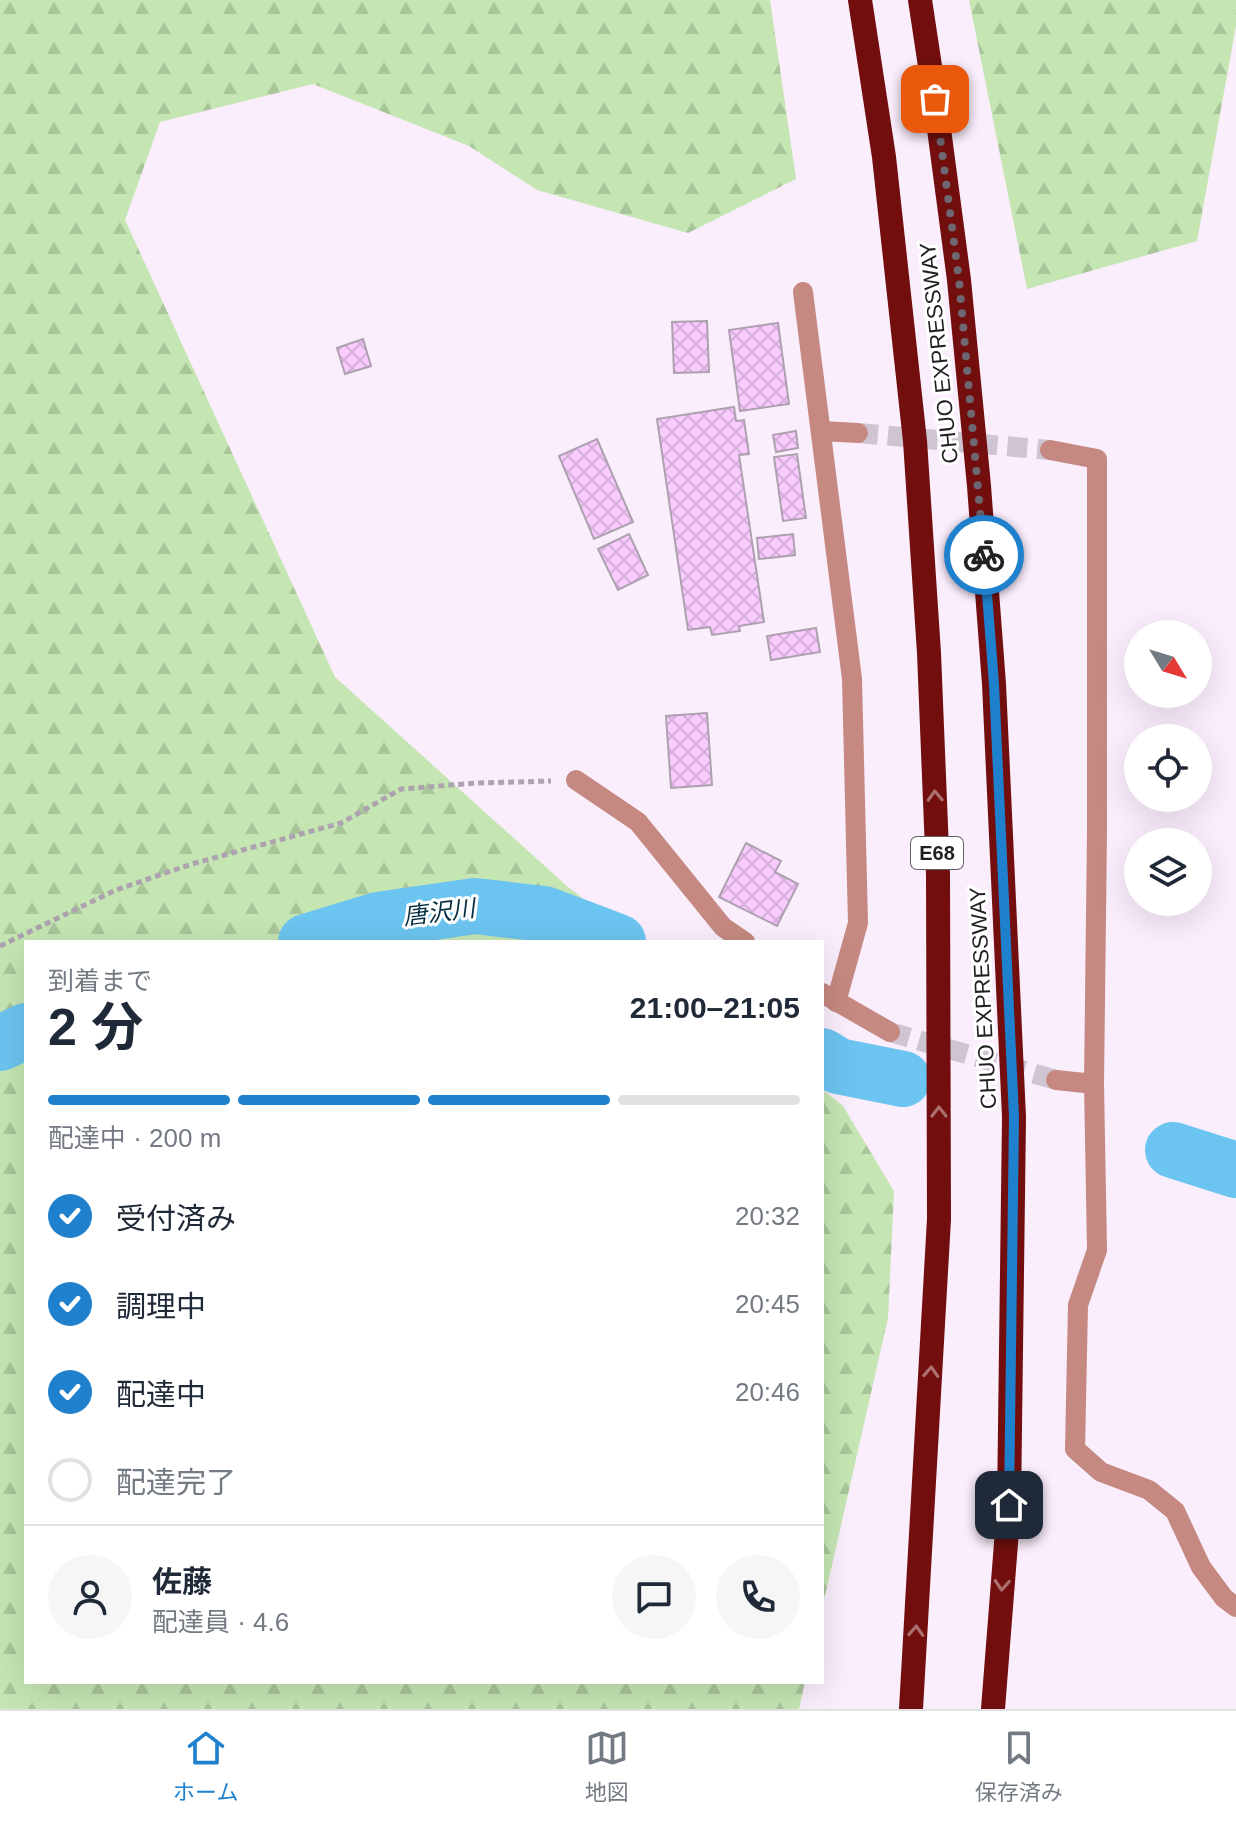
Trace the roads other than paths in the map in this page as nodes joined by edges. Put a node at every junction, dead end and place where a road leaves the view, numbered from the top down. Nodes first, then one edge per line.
1 (860, 0) edge
2 (920, 0) edge
3 (803, 292) dead end
4 (821, 431) junction
5 (858, 433) tunnel mouth
6 (1050, 450) tunnel mouth
7 (576, 780) road end
8 (742, 940) edge
9 (829, 998) edge
10 (890, 1032) tunnel mouth
11 (1056, 1080) tunnel mouth
12 (1094, 1084) junction
13 (1236, 1607) edge
14 (911, 1709) edge
15 (993, 1709) edge

14 -> 1 highway, CHUO EXPRESSWAY / E68
2 -> 15 highway, CHUO EXPRESSWAY
3 - 4 street
4 - 5 street
4 - 9 street
6 - 12 street
7 - 8 street
9 - 10 street
11 - 12 street
12 - 13 street

